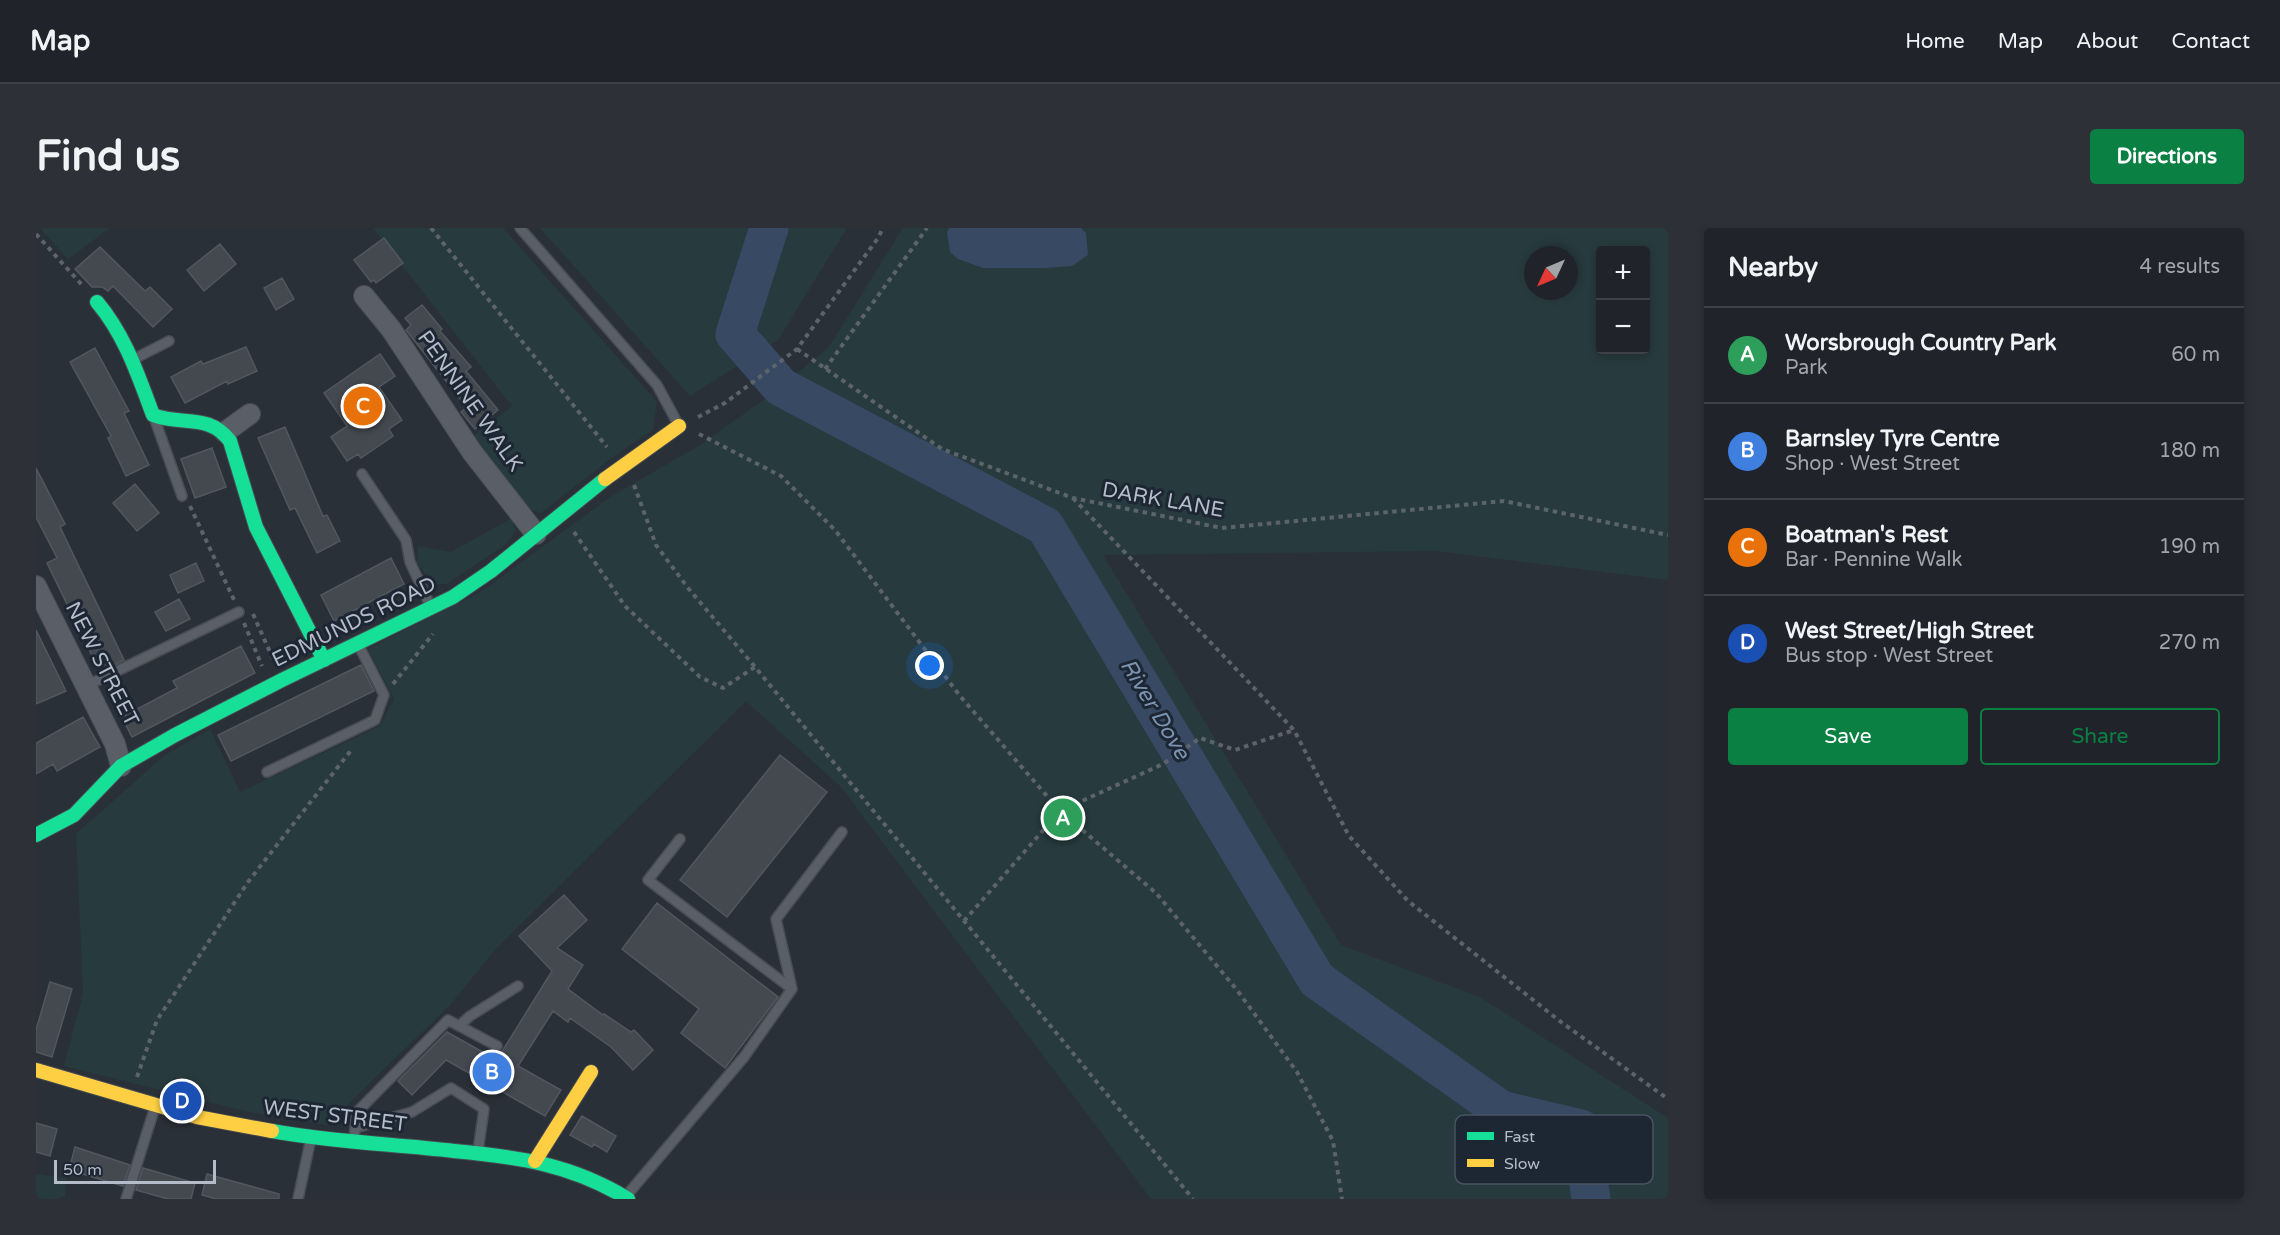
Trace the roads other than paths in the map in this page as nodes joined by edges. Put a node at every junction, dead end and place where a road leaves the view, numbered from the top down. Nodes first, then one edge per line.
1 (520, 228) edge
2 (364, 296) dead end
3 (97, 302) road end
4 (169, 341) dead end
5 (132, 360) junction
6 (250, 414) dead end
7 (153, 415) junction
8 (679, 426) joint
9 (225, 432) junction
10 (362, 474) dead end
11 (182, 496) road end
12 (536, 534) junction
13 (36, 586) edge
14 (431, 607) junction
15 (238, 609) road end
16 (358, 644) junction
17 (324, 660) junction
18 (86, 686) junction
19 (122, 766) junction
20 (267, 772) dead end
21 (842, 832) dead end
22 (36, 835) edge
23 (680, 839) dead end
24 (518, 986) dead end
25 (792, 989) junction
26 (459, 1026) junction
27 (497, 1046) dead end
28 (36, 1070) edge
29 (591, 1072) dead end
30 (155, 1106) junction
31 (354, 1134) junction
32 (312, 1136) junction
33 (478, 1154) junction
34 (534, 1161) junction
35 (627, 1198) edge
36 (126, 1199) edge
37 (298, 1199) edge

1 - 8 lane
2 - 12 street, PENNINE WALK
3 - 5 street
4 - 5 lane
5 - 7 street
6 - 9 street
7 - 9 street
7 - 11 lane
8 - 12 street, EDMUNDS ROAD
9 - 17 street
10 - 14 lane
12 - 14 street, EDMUNDS ROAD
13 - 18 street, NEW STREET
14 - 16 street, EDMUNDS ROAD
15 - 18 lane
16 - 17 street, EDMUNDS ROAD
16 - 20 lane
17 - 19 street, EDMUNDS ROAD
18 - 19 street, NEW STREET
19 - 22 street, EDMUNDS ROAD
21 - 25 lane
23 - 25 lane
24 - 26 lane
25 - 35 lane
26 - 27 lane
26 - 31 lane
28 - 30 street, WEST STREET
29 - 34 street
30 - 32 street, WEST STREET
30 - 36 lane
31 - 32 street, WEST STREET
31 - 33 street, WEST STREET
31 - 33 lane
32 - 37 lane
33 - 34 street, WEST STREET
34 - 35 street, WEST STREET

